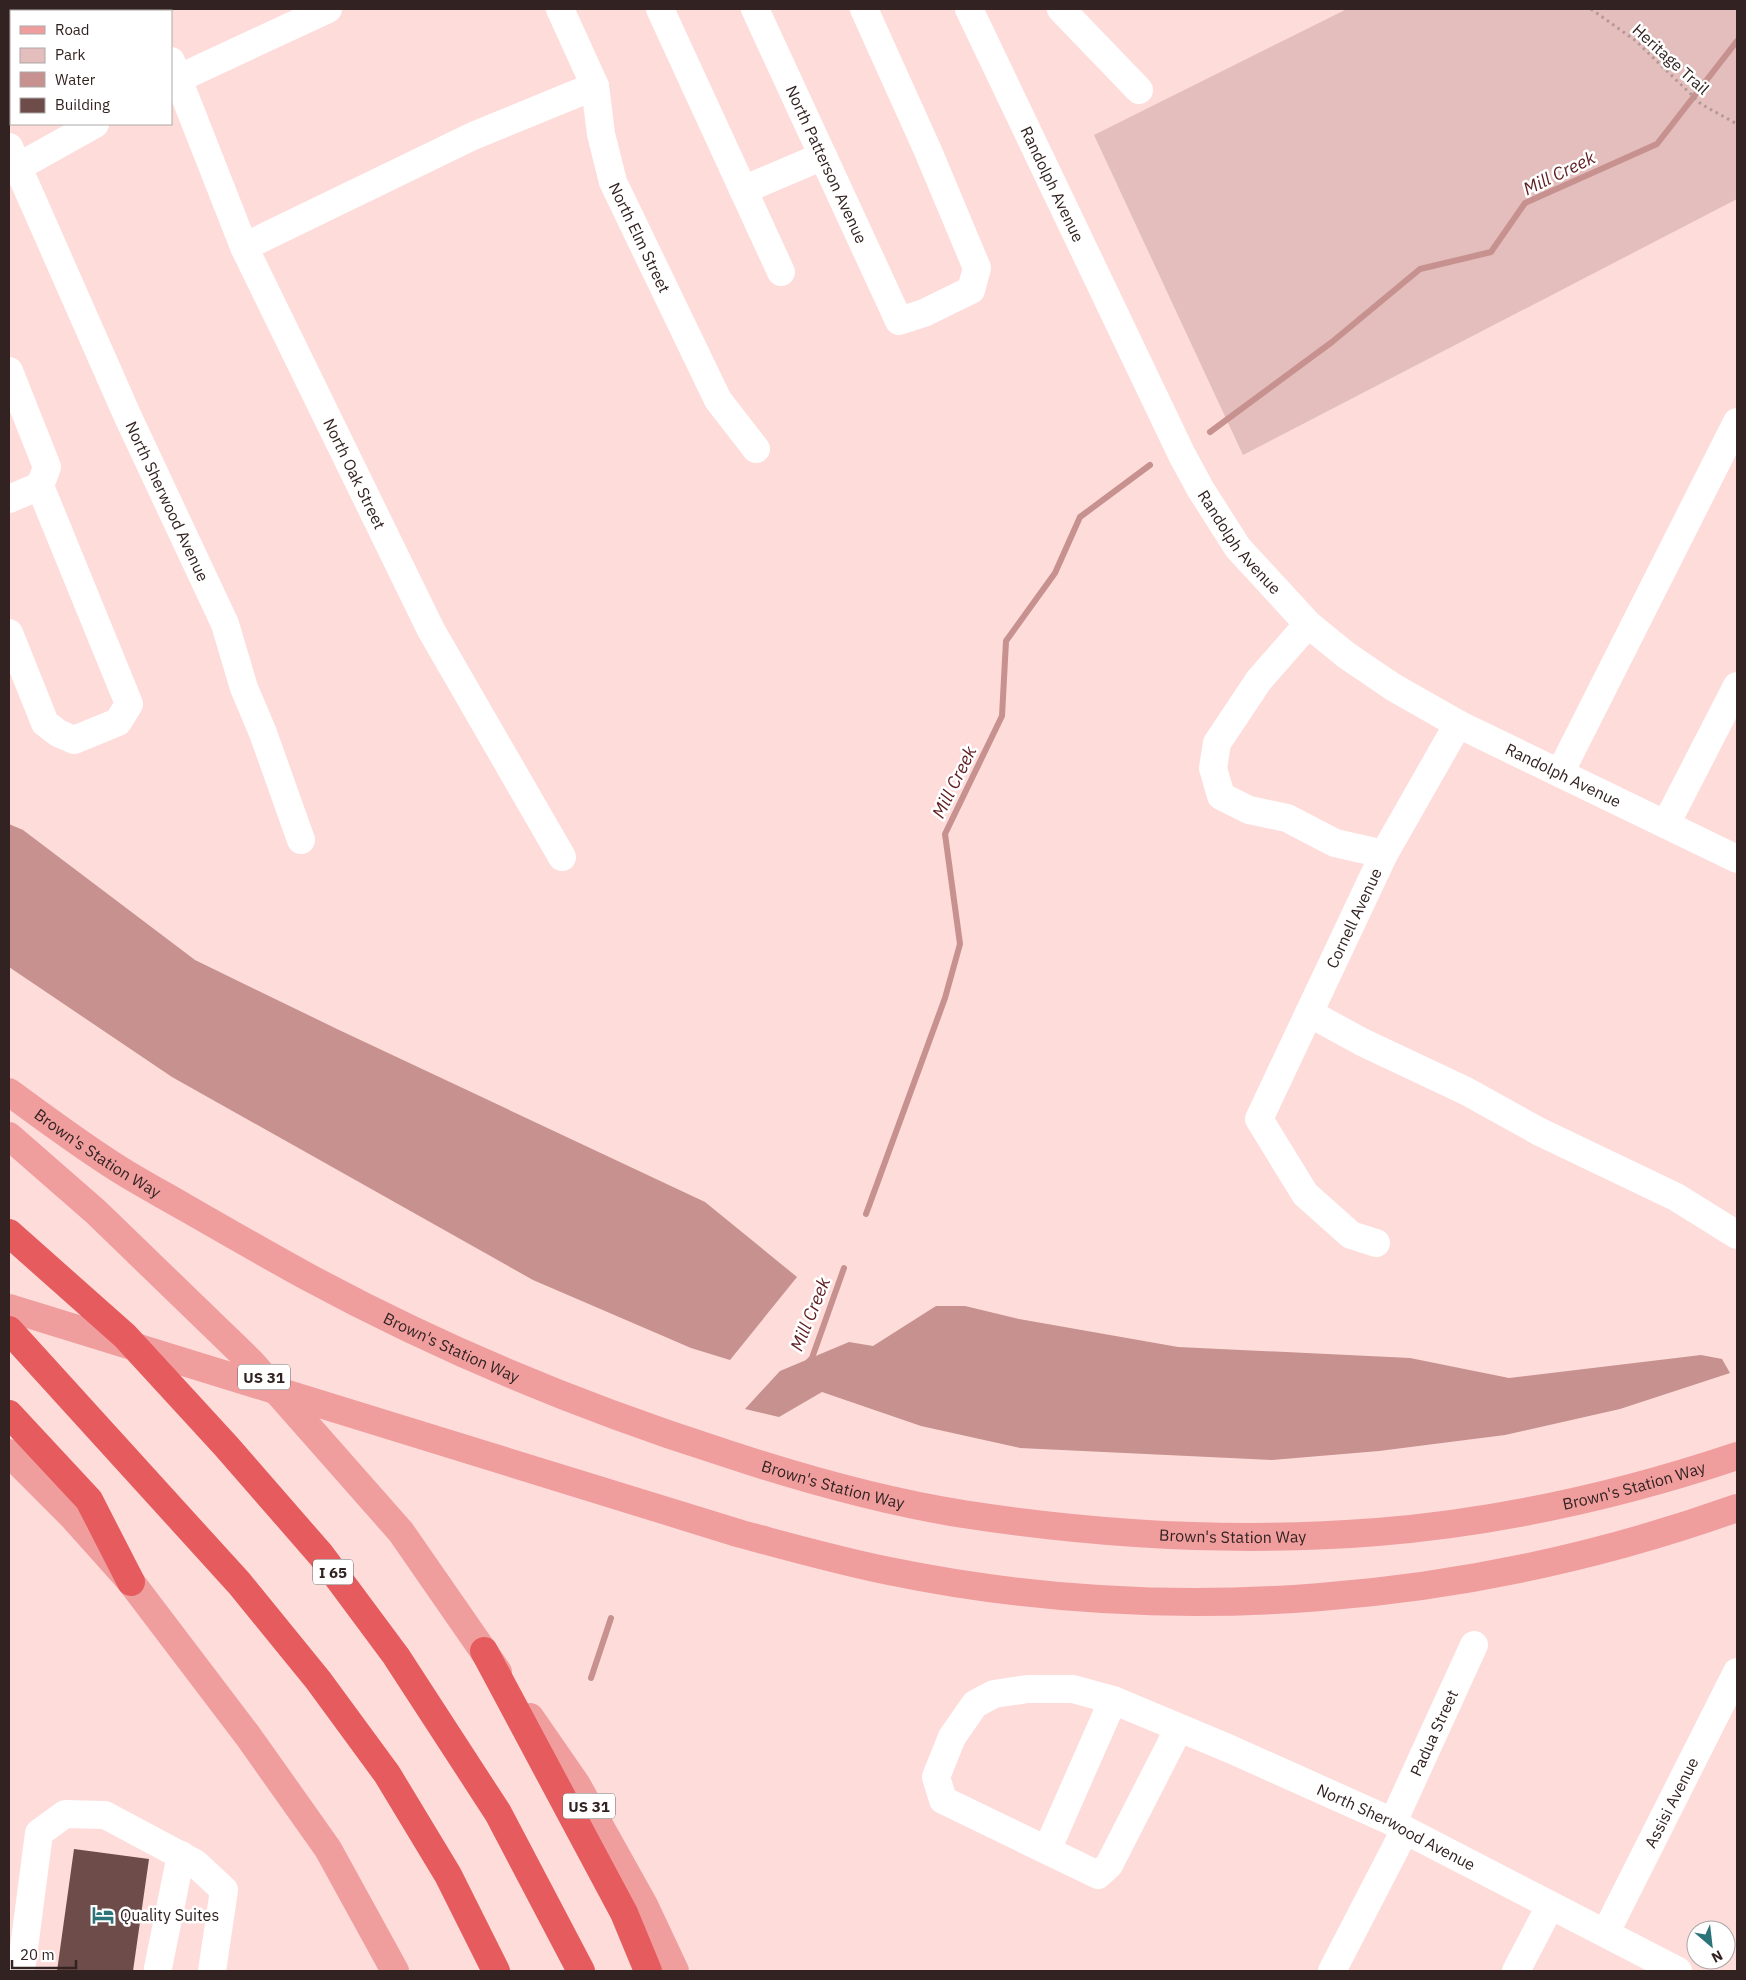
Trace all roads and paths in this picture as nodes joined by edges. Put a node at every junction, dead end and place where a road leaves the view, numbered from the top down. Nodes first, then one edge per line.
1 (328, 9) edge
2 (560, 9) edge
3 (660, 9) edge
4 (755, 9) edge
5 (864, 9) edge
6 (969, 9) edge
7 (1061, 9) edge
8 (1591, 9) edge
9 (174, 73) edge
10 (595, 86) junction
11 (1139, 90) dead end
12 (1737, 124) edge
13 (93, 125) edge
14 (823, 156) junction
15 (12, 162) edge
16 (743, 190) junction
17 (244, 247) junction
18 (781, 272) dead end
19 (9, 371) edge
20 (1737, 422) edge
21 (756, 449) dead end
22 (40, 486) junction
23 (9, 499) edge
24 (1308, 624) junction
25 (9, 633) edge
26 (1737, 686) edge
27 (1458, 724) junction
28 (1560, 773) junction
29 (1666, 824) junction
30 (301, 840) dead end
31 (1384, 854) junction
32 (562, 856) dead end
33 (1737, 859) edge
34 (1309, 1013) junction
35 (9, 1092) edge
36 (9, 1136) edge
37 (9, 1233) edge
38 (1737, 1235) edge
39 (1376, 1243) dead end
40 (9, 1308) edge
41 (9, 1330) edge
42 (9, 1414) edge
43 (9, 1453) edge
44 (1737, 1456) edge
45 (1737, 1508) edge
46 (131, 1582) junction
47 (1474, 1645) dead end
48 (484, 1651) junction
49 (1737, 1672) edge
50 (1110, 1699) junction
51 (1179, 1728) junction
52 (1399, 1826) junction
53 (1047, 1850) junction
54 (181, 1855) junction
55 (1550, 1906) junction
56 (1606, 1932) junction
57 (158, 1968) dead end
58 (21, 1971) edge
59 (212, 1971) edge
60 (395, 1971) edge
61 (496, 1971) edge
62 (581, 1971) edge
63 (648, 1971) edge
64 (675, 1971) edge
65 (1332, 1971) edge
66 (1516, 1971) edge
67 (1678, 1971) edge

1 - 9 street
2 - 10 street, North Elm Street
3 - 16 street
4 - 14 street, North Patterson Avenue
5 - 14 street, North Patterson Avenue
6 - 24 street, Randolph Avenue
7 - 11 street
8 - 12 path, Heritage Trail
9 - 17 street, North Oak Street
10 - 17 street
10 - 21 street, North Elm Street
13 - 15 street
14 - 16 street
15 - 30 street, North Sherwood Avenue
16 - 18 street
17 - 32 street, North Oak Street
19 - 22 street
20 - 28 street
22 - 23 street
22 - 25 street
24 - 27 street, Randolph Avenue
24 - 31 street
26 - 29 street
27 - 28 street, Randolph Avenue
27 - 31 street, Cornell Avenue
28 - 29 street, Randolph Avenue
29 - 33 street, Randolph Avenue
31 - 34 street, Cornell Avenue
34 - 38 street
34 - 39 street, Cornell Avenue
35 - 44 main road, Brown's Station Way
36 - 48 main road, US 31
37 - 62 highway, I 65
40 - 45 main road
41 - 61 highway
42 - 46 highway
43 - 46 main road
46 - 60 main road
47 - 52 street, Padua Street
48 - 63 highway
48 - 64 main road, US 31
49 - 56 street, Assisi Avenue
50 - 51 street, North Sherwood Avenue
50 - 53 street
50 - 53 street, North Sherwood Avenue
51 - 52 street, North Sherwood Avenue
51 - 53 street, North Sherwood Avenue
52 - 55 street, North Sherwood Avenue
52 - 65 street, Padua Street
54 - 57 street
54 - 58 street
54 - 59 street
55 - 56 street, North Sherwood Avenue
55 - 66 street
56 - 67 street, North Sherwood Avenue

